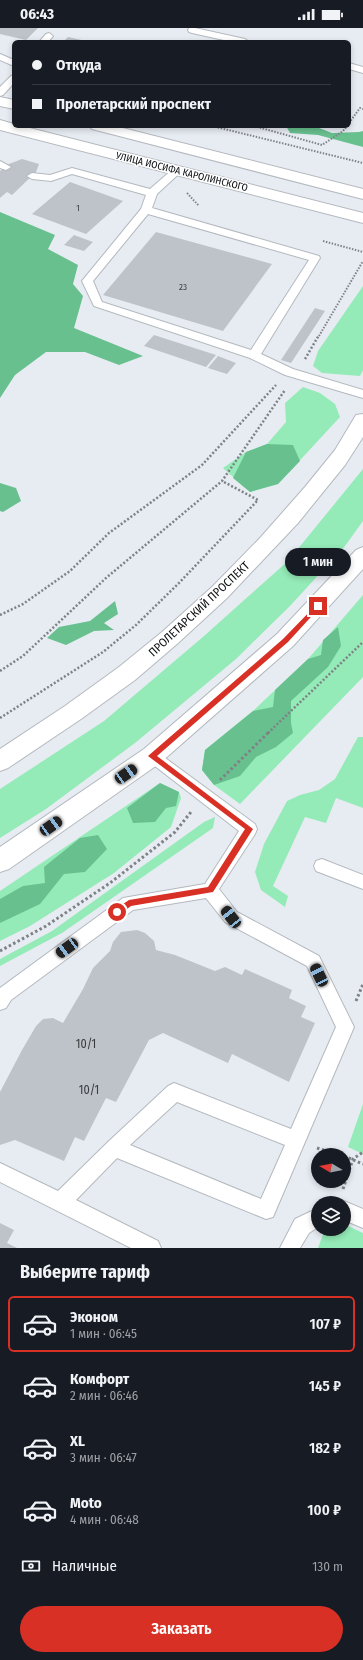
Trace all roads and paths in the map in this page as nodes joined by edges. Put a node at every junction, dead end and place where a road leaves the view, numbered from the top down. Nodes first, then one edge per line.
1 (192, 30) dead end
2 (236, 40) edge
3 (0, 57) edge
4 (12, 62) edge
5 (351, 67) edge
6 (363, 70) edge
7 (12, 80) edge
8 (0, 93) edge
9 (0, 101) edge
10 (12, 104) edge
11 (363, 108) edge
12 (351, 120) edge
13 (0, 125) edge
14 (105, 128) edge
15 (220, 128) edge
16 (261, 128) edge
17 (345, 128) edge
18 (363, 163) edge
19 (178, 170) junction
20 (32, 176) dead end
21 (164, 181) junction
22 (152, 193) junction
23 (363, 194) edge
24 (199, 207) dead end
25 (146, 210) junction
26 (363, 218) edge
27 (318, 240) dead end
28 (363, 252) edge
29 (363, 261) edge
30 (254, 355) junction
31 (292, 373) junction
32 (363, 394) edge
33 (363, 420) edge
34 (222, 481) junction
35 (363, 555) edge
36 (0, 615) edge
37 (363, 642) edge
38 (0, 671) edge
39 (0, 718) edge
40 (152, 756) junction
41 (0, 760) edge
42 (204, 795) junction
43 (0, 861) edge
44 (322, 866) dead end
45 (363, 882) edge
46 (210, 890) junction
47 (0, 951) edge
48 (363, 984) edge
49 (356, 1001) dead end
50 (0, 1002) edge
51 (296, 1140) junction
52 (114, 1148) junction
53 (363, 1152) edge
54 (353, 1159) junction
55 (363, 1164) edge
56 (0, 1172) edge
57 (344, 1196) edge
58 (60, 1203) junction
59 (351, 1210) edge
60 (363, 1219) edge
61 (311, 1221) edge
62 (151, 1248) edge
63 (290, 1248) edge

1 - 2 lane
3 - 4 lane
5 - 6 lane
7 - 8 lane
9 - 10 main road
11 - 12 path
13 - 19 main road, УЛИЦА ИОСИФА КАРОЛИНСКОГО
14 - 23 main road, УЛИЦА ИОСИФА КАРОЛИНСКОГО
15 - 18 path
16 - 17 path
19 - 21 lane
19 - 26 main road, УЛИЦА ИОСИФА КАРОЛИНСКОГО
20 - 22 lane
21 - 22 lane
21 - 24 path
22 - 25 lane
25 - 30 lane
25 - 30 lane
27 - 28 path
29 - 31 path
30 - 31 lane
31 - 32 lane
31 - 34 path
31 - 36 path
33 - 41 main road, ПРОЛЕТАРСКИЙ ПРОСПЕКТ
34 - 38 path
34 - 39 path
35 - 40 main road
37 - 42 path
40 - 42 lane
40 - 43 main road
42 - 46 lane
42 - 47 path
44 - 45 lane
46 - 50 lane
46 - 51 lane
48 - 49 path
51 - 52 lane
51 - 52 lane
52 - 58 lane
53 - 54 path
54 - 55 path
54 - 57 path
56 - 58 lane
58 - 62 lane
59 - 60 lane
61 - 63 lane

